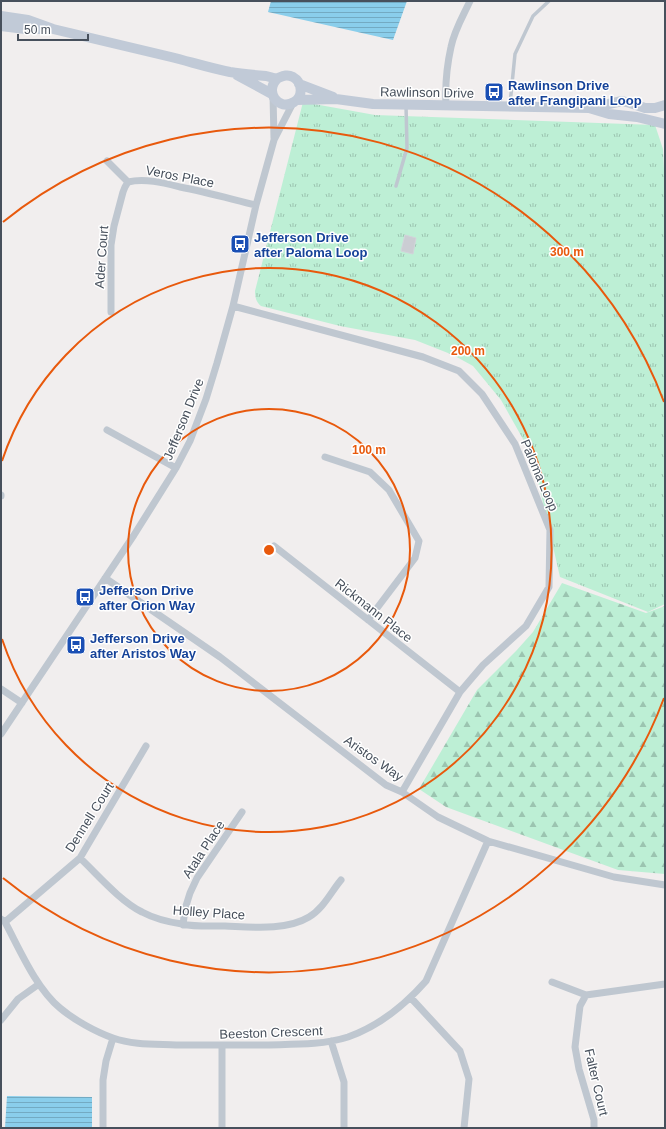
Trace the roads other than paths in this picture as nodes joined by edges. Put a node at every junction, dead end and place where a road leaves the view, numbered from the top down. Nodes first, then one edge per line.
1 (470, 1) edge
2 (549, 1) edge
3 (1, 16) edge
4 (1, 26) edge
5 (53, 28) junction
6 (230, 72) junction
7 (278, 78) junction
8 (299, 84) junction
9 (273, 95) junction
10 (336, 99) junction
11 (295, 101) junction
12 (406, 105) junction
13 (446, 105) junction
14 (510, 106) junction
15 (665, 106) edge
16 (589, 108) junction
17 (665, 124) edge
18 (274, 140) junction
19 (107, 161) dead end
20 (128, 182) junction
21 (396, 186) dead end
22 (256, 205) junction
23 (233, 306) junction
24 (111, 312) dead end
25 (107, 430) dead end
26 (325, 457) dead end
27 (176, 468) junction
28 (274, 546) dead end
29 (106, 578) junction
30 (368, 620) junction
31 (1, 689) edge
32 (460, 692) junction
33 (22, 703) junction
34 (1, 734) edge
35 (146, 746) dead end
36 (402, 792) junction
37 (242, 812) dead end
38 (488, 841) junction
39 (80, 858) junction
40 (341, 880) dead end
41 (665, 885) edge
42 (3, 921) edge
43 (183, 925) junction
44 (552, 982) dead end
45 (39, 984) junction
46 (665, 984) edge
47 (586, 995) junction
48 (411, 998) junction
49 (1, 1020) edge
50 (113, 1038) junction
51 (331, 1041) junction
52 (222, 1046) junction
53 (103, 1128) edge
54 (222, 1128) edge
55 (344, 1128) edge
56 (464, 1128) edge
57 (594, 1128) edge

1 - 13 street
2 - 14 lane
3 - 5 street, Rawlinson Drive
4 - 5 street, Rawlinson Drive
5 - 6 street, Rawlinson Drive
6 - 7 street, Rawlinson Drive
6 - 9 street, Rawlinson Drive
7 - 8 street, Rawlinson Drive
7 - 9 street
8 - 10 street, Rawlinson Drive
8 - 11 street
9 - 11 street, Rawlinson Drive
9 - 18 street, Jefferson Drive
10 - 11 street, Rawlinson Drive
10 - 12 street, Rawlinson Drive
11 - 18 street, Jefferson Drive
12 - 13 street, Rawlinson Drive
12 - 21 lane
13 - 14 street, Rawlinson Drive
14 - 16 street, Rawlinson Drive
15 - 16 street, Rawlinson Drive
16 - 17 street, Rawlinson Drive
18 - 22 street, Jefferson Drive
19 - 20 street, Veros Place
20 - 22 street, Veros Place
20 - 24 street, Ader Court
22 - 23 street, Jefferson Drive
23 - 27 street, Jefferson Drive
23 - 32 street, Paloma Loop
25 - 27 street
26 - 30 street
27 - 29 street, Jefferson Drive
28 - 30 street, Rickmann Place
29 - 33 street, Jefferson Drive
29 - 36 street, Aristos Way
30 - 32 street, Rickmann Place
31 - 33 street
32 - 36 street, Paloma Loop
33 - 34 street, Jefferson Drive
35 - 39 street, Dennell Court
36 - 38 street, Aristos Way
37 - 43 street, Atala Place
38 - 41 street, Aristos Way
38 - 48 street, Beeston Crescent
39 - 42 street, Dennell Court
39 - 43 street, Holley Place
40 - 43 street, Holley Place
42 - 45 street, Beeston Crescent
44 - 47 street
45 - 49 street
45 - 50 street, Beeston Crescent
46 - 47 street
47 - 57 street, Falter Court
48 - 51 street, Beeston Crescent
48 - 56 street
50 - 52 street, Beeston Crescent
50 - 53 street
51 - 52 street, Beeston Crescent
51 - 55 street
52 - 54 street

